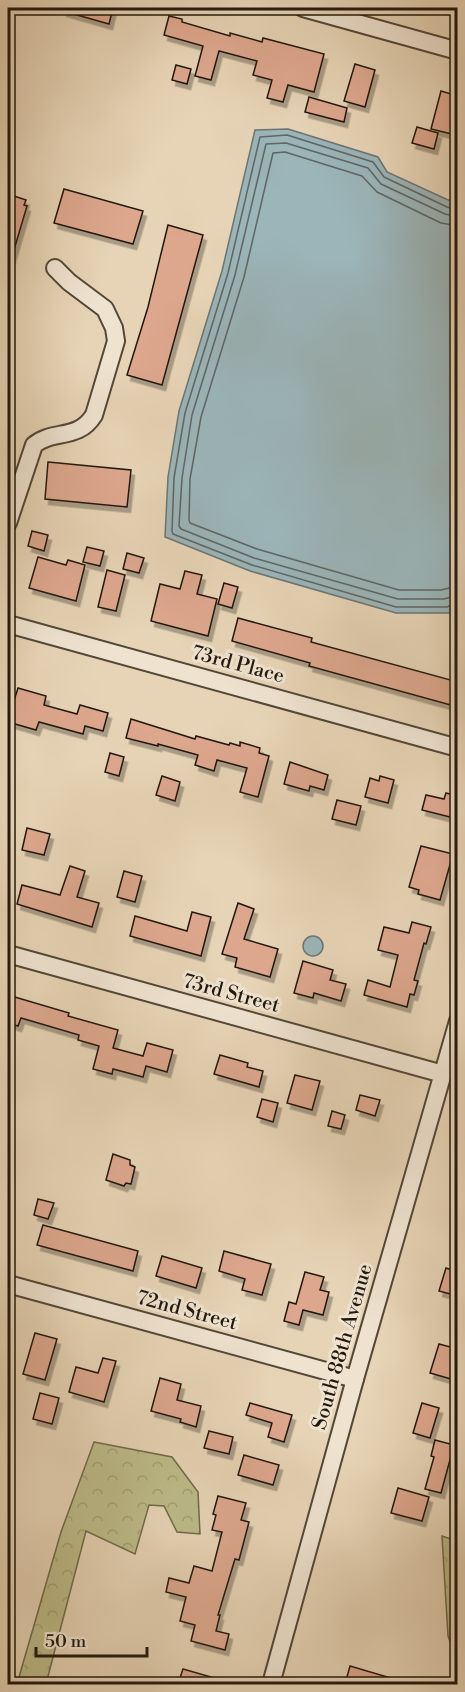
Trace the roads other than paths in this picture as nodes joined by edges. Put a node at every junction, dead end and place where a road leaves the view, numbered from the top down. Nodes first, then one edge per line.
1 (303, 8) edge
2 (458, 51) edge
3 (56, 268) dead end
4 (8, 523) edge
5 (8, 624) edge
6 (458, 748) edge
7 (8, 954) edge
8 (458, 1021) edge
9 (443, 1074) junction
10 (8, 1284) edge
11 (355, 1379) junction
12 (272, 1684) edge

1 - 2 street
3 - 4 street
5 - 6 street, 73rd Place
7 - 9 street, 73rd Street
8 - 9 street, South 88th Avenue
9 - 11 street, South 88th Avenue
10 - 11 street, 72nd Street
11 - 12 street, South 88th Avenue

